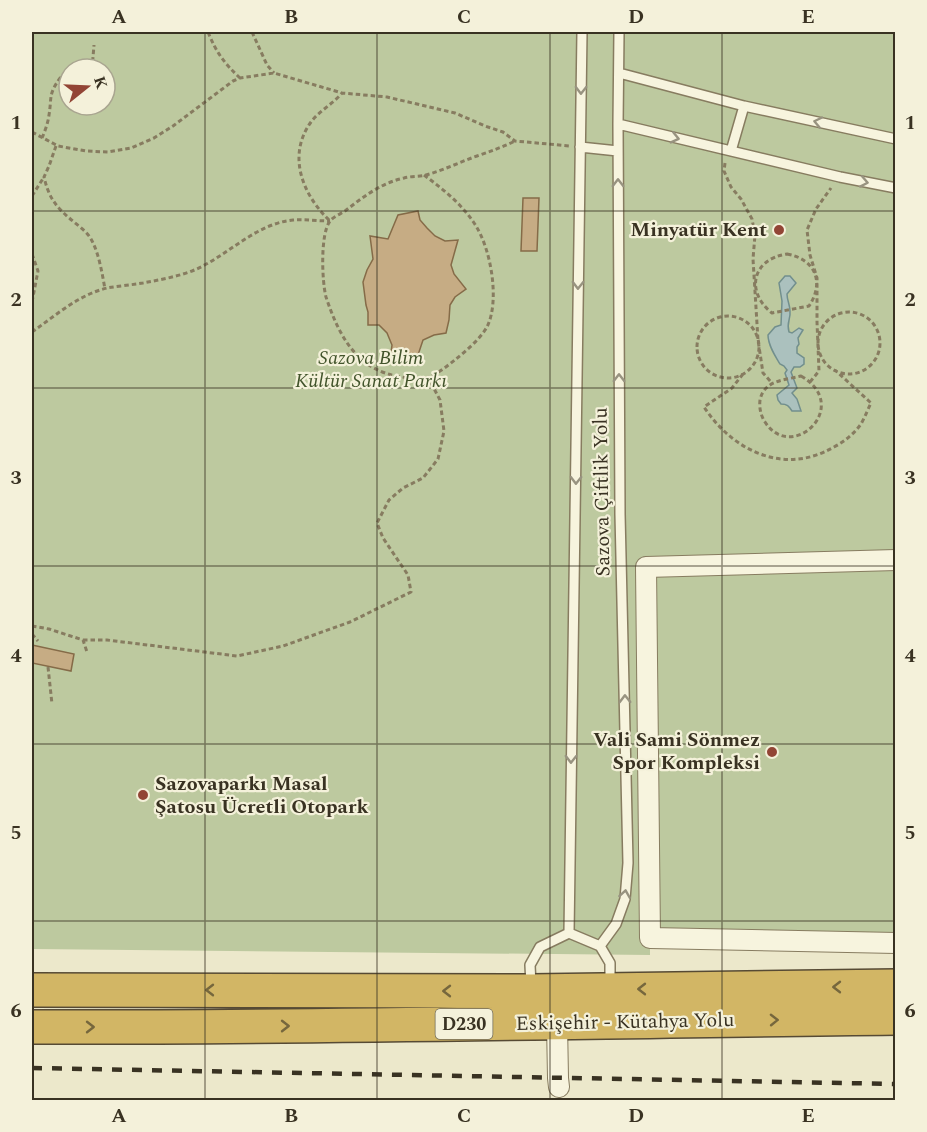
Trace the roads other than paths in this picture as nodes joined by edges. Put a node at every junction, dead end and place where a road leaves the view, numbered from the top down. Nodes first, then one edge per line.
1 (582, 32) edge
2 (619, 32) edge
3 (619, 74) junction
4 (744, 106) junction
5 (618, 124) junction
6 (896, 139) edge
7 (580, 147) junction
8 (618, 151) junction
9 (731, 151) junction
10 (896, 188) edge
11 (896, 560) edge
12 (569, 933) junction
13 (896, 943) edge
14 (600, 946) junction
15 (896, 986) edge
16 (610, 989) junction
17 (32, 990) edge
18 (531, 991) junction
19 (896, 1018) edge
20 (556, 1023) junction
21 (32, 1027) edge
22 (560, 1091) dead end

1 -> 7 lane, Sazova Çiftlik Yolu
2 - 3 lane, Sazova Çiftlik Yolu
3 - 4 lane
3 - 5 lane, Sazova Çiftlik Yolu
6 -> 4 lane
4 - 9 lane
5 - 8 lane, Sazova Çiftlik Yolu
5 -> 9 lane
7 - 8 lane
7 -> 12 lane, Sazova Çiftlik Yolu
14 -> 8 lane, Sazova Çiftlik Yolu
9 -> 10 lane
11 - 13 street
12 - 14 lane
12 - 18 lane
14 - 16 lane
15 -> 16 highway, Eskişehir - Kütahya Yolu / D230
16 - 18 highway, Eskişehir - Kütahya Yolu / D230
18 -> 17 highway, Eskişehir - Kütahya Yolu / D230
20 -> 19 highway, Eskişehir - Kütahya Yolu / D230
21 -> 20 highway, Eskişehir - Kütahya Yolu / D230
20 - 22 street

